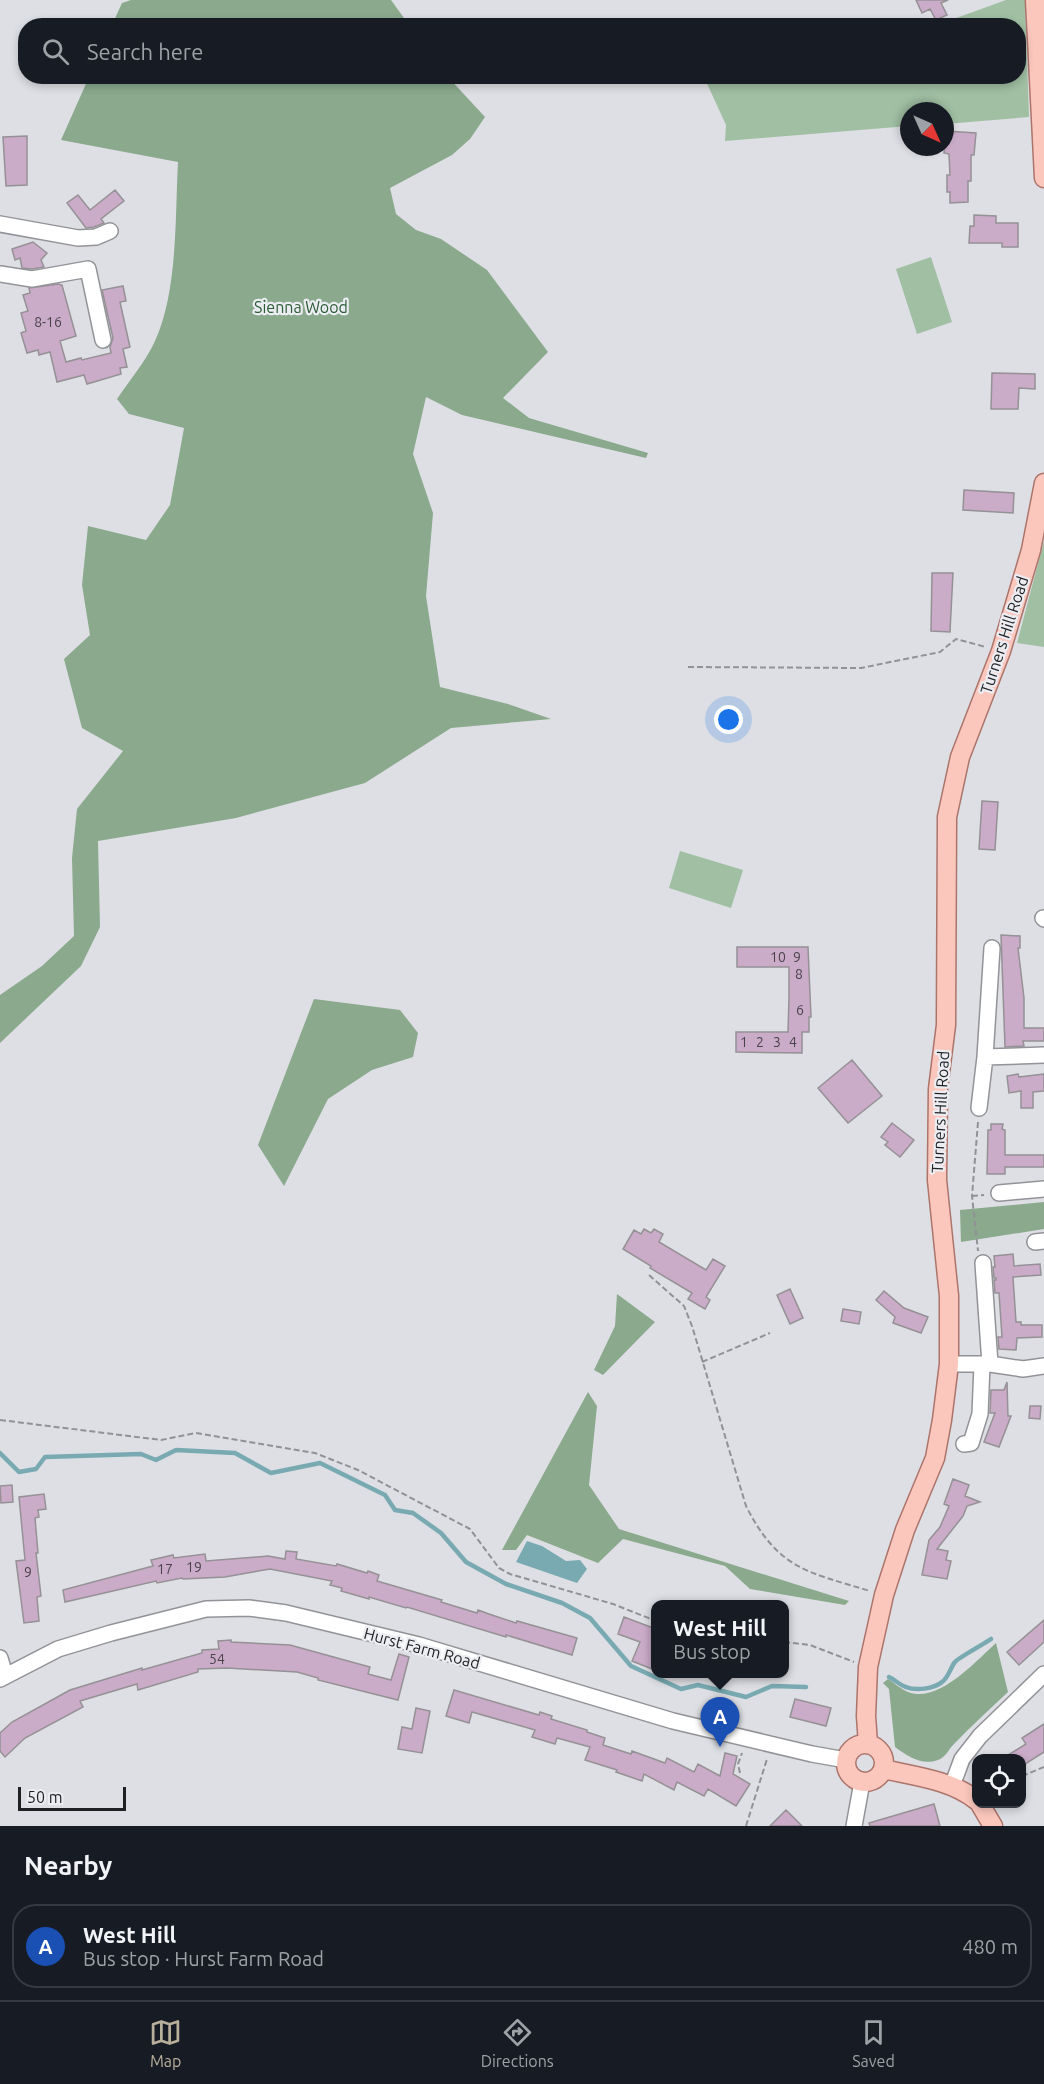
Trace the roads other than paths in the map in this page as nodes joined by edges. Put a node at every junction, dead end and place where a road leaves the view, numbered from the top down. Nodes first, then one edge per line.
1 (1035, 0) edge
2 (1044, 178) edge
3 (0, 224) edge
4 (110, 231) dead end
5 (0, 274) edge
6 (103, 339) dead end
7 (1044, 483) edge
8 (992, 948) dead end
9 (1044, 1056) edge
10 (985, 1057) junction
11 (979, 1108) road end
12 (1044, 1189) edge
13 (999, 1193) dead end
14 (982, 1263) dead end
15 (949, 1364) junction
16 (986, 1364) junction
17 (1044, 1366) edge
18 (964, 1444) dead end
19 (0, 1658) edge
20 (1044, 1674) edge
21 (3, 1677) edge
22 (867, 1744) junction
23 (846, 1760) junction
24 (883, 1769) junction
25 (862, 1782) junction
26 (952, 1786) junction
27 (972, 1797) edge
28 (983, 1808) edge
29 (854, 1826) edge
30 (993, 1826) edge

1 - 2 main road
3 - 4 street
5 - 6 street
7 - 15 main road, Turners Hill Road
8 - 10 street
9 - 10 street
10 - 11 street
12 - 13 street
14 - 16 street
15 - 16 street
15 - 22 main road, Turners Hill Road
16 - 17 street
16 - 18 street
19 - 21 street
20 - 26 street
21 - 23 street, Hurst Farm Road
22 - 23 main road
22 - 24 main road
23 - 25 main road
24 - 25 main road
24 - 26 main road
25 - 29 street
26 - 27 main road
28 - 30 main road

